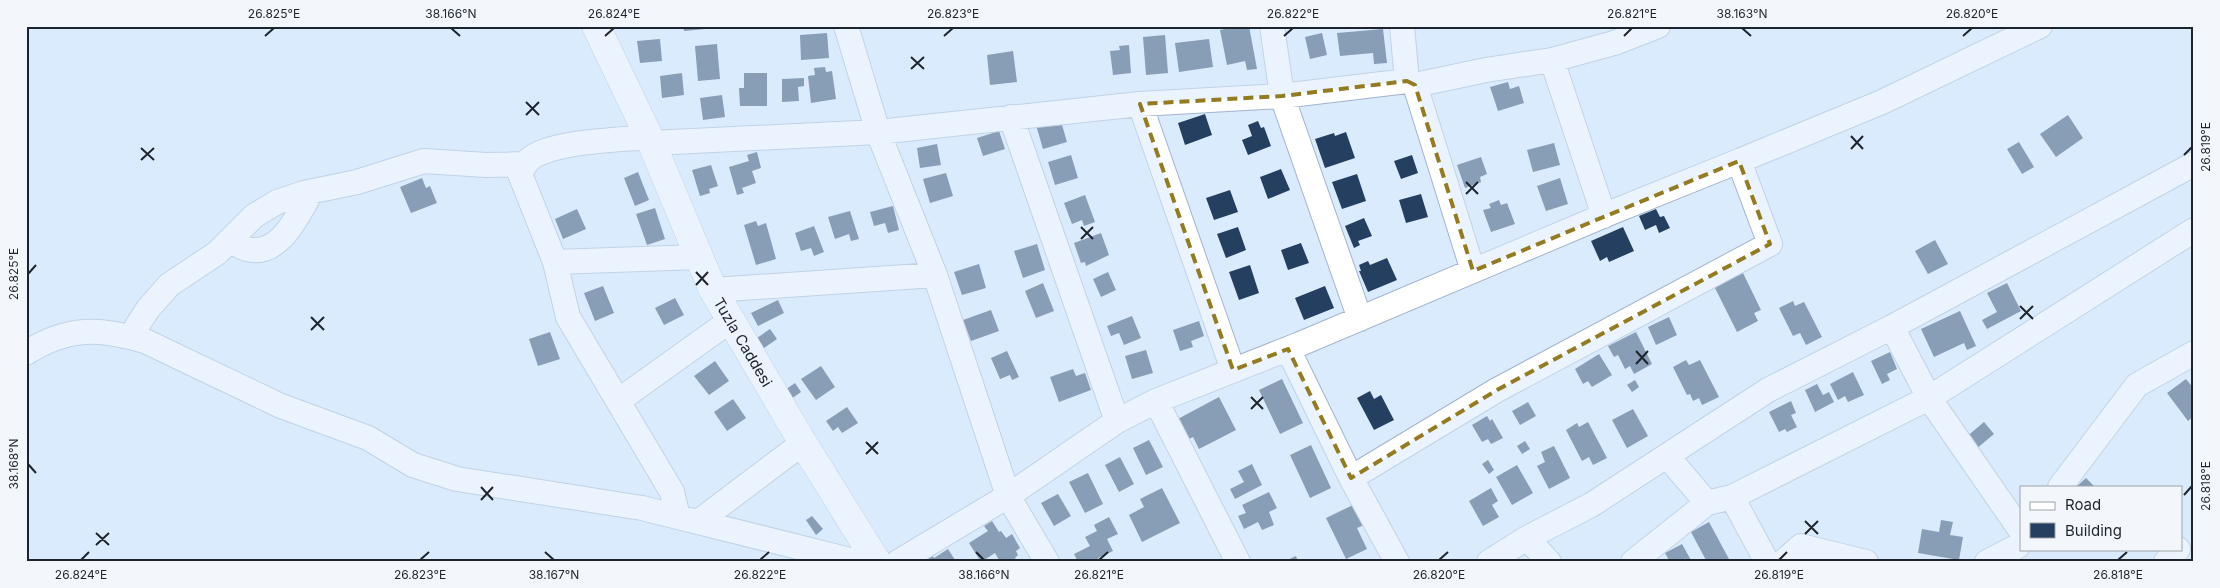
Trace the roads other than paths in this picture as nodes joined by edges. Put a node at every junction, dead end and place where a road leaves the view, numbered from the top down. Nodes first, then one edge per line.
1 (596, 26) edge
2 (846, 26) edge
3 (1272, 26) edge
4 (1402, 26) edge
5 (1658, 26) edge
6 (2040, 26) edge
7 (1552, 60) junction
8 (1411, 83) junction
9 (1282, 96) junction
10 (1140, 104) junction
11 (1012, 117) junction
12 (878, 132) junction
13 (651, 140) junction
14 (1739, 161) junction
15 (525, 164) junction
16 (2194, 164) edge
17 (312, 191) junction
18 (1604, 216) junction
19 (2194, 230) edge
20 (230, 241) junction
21 (699, 257) junction
22 (555, 262) junction
23 (1473, 271) junction
24 (935, 276) junction
25 (713, 290) junction
26 (1360, 319) junction
27 (731, 320) junction
28 (1892, 327) junction
29 (132, 338) junction
30 (1288, 349) junction
31 (26, 353) edge
32 (2194, 353) edge
33 (1233, 370) junction
34 (1929, 398) junction
35 (618, 401) junction
36 (1156, 401) junction
37 (1117, 421) junction
38 (803, 443) junction
39 (1667, 456) junction
40 (1351, 478) junction
41 (2061, 486) edge
42 (1008, 496) junction
43 (1732, 497) junction
44 (1707, 504) junction
45 (688, 520) junction
46 (2194, 534) edge
47 (1527, 538) junction
48 (2020, 542) edge
49 (2182, 545) edge
50 (2020, 546) edge
51 (2177, 550) edge
52 (858, 562) edge
53 (877, 562) edge
54 (898, 562) edge
55 (1047, 562) edge
56 (1238, 562) edge
57 (1397, 562) edge
58 (1489, 562) edge
59 (1549, 562) edge
60 (1633, 562) edge
61 (1767, 562) edge
62 (1783, 562) edge
63 (1866, 562) edge
64 (1987, 562) edge
65 (2166, 562) edge

1 - 13 main road, Tuzla Caddesi
2 - 12 street
3 - 9 street
4 - 8 street
5 - 7 street
6 - 14 street
7 - 8 street
7 - 18 street
8 - 9 street
8 - 23 street
9 - 10 street
9 - 26 street
10 - 11 street
10 - 33 street
11 - 12 street
11 - 37 street
12 - 13 street
12 - 24 street
13 - 15 street
13 - 21 main road, Tuzla Caddesi
14 - 18 street
14 - 40 street
15 - 17 street
15 - 22 street
16 - 28 street
17 - 20 street
17 - 20 street
18 - 23 street
19 - 34 street
20 - 29 street
21 - 22 street
21 - 25 main road, Tuzla Caddesi
22 - 35 street
23 - 26 street
24 - 25 street
24 - 42 street
25 - 27 main road, Tuzla Caddesi
26 - 30 street
27 - 35 street
27 - 38 main road, Tuzla Caddesi
28 - 34 street
28 - 39 street
29 - 31 street
29 - 45 street
30 - 33 street
30 - 40 street
32 - 41 street
33 - 36 street
34 - 43 street
34 - 48 street
35 - 45 street
36 - 37 street
36 - 56 street
37 - 42 street
38 - 45 street
38 - 53 main road, Tuzla Caddesi
39 - 44 street
39 - 47 street
40 - 57 street
42 - 54 street
42 - 55 street
43 - 44 street
43 - 61 street
44 - 60 street
45 - 52 street
46 - 49 street
47 - 58 street
47 - 59 street
50 - 64 street
51 - 65 street
62 - 63 street

